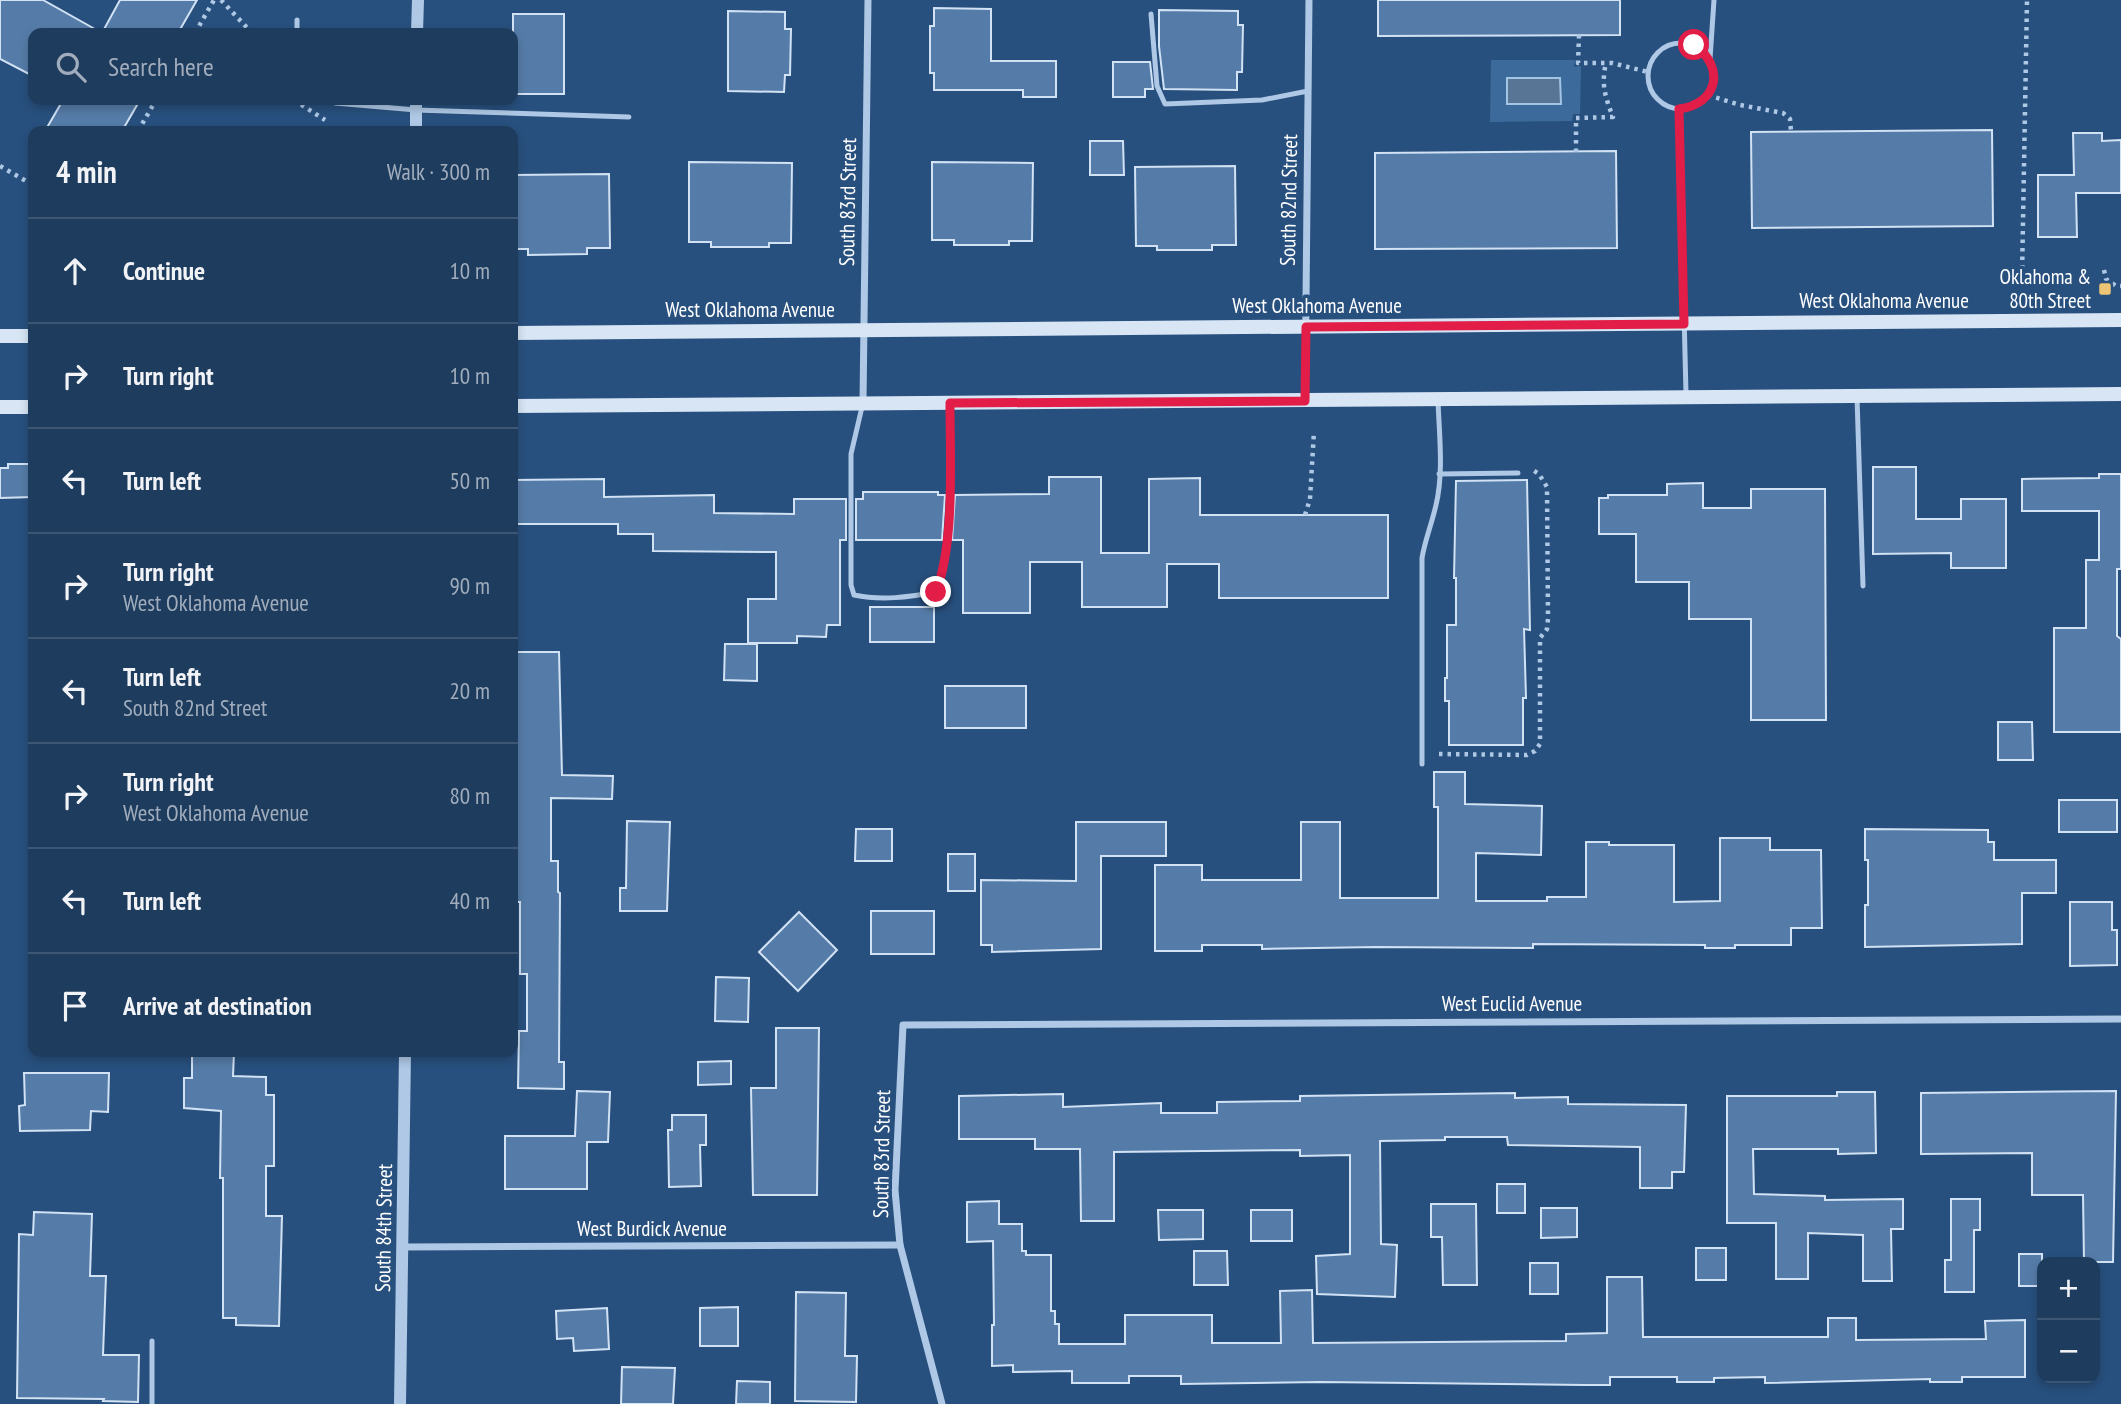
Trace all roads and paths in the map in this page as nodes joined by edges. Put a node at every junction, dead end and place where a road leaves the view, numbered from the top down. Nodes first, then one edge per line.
1 (214, 0) edge
2 (221, 0) edge
3 (418, 0) edge
4 (868, 0) edge
5 (1309, 0) edge
6 (1714, 0) edge
7 (2027, 0) edge
8 (1152, 14) dead end
9 (297, 20) dead end
10 (198, 28) edge
11 (247, 28) edge
12 (297, 28) edge
13 (417, 28) edge
14 (1579, 35) dead end
15 (1710, 59) junction
16 (1606, 63) junction
17 (1648, 72) junction
18 (1308, 91) junction
19 (1708, 94) junction
20 (153, 105) edge
21 (416, 105) edge
22 (1679, 109) junction
23 (629, 117) dead end
24 (141, 126) edge
25 (416, 126) edge
26 (1791, 131) dead end
27 (1576, 152) dead end
28 (0, 166) edge
29 (28, 182) edge
30 (2104, 270) dead end
31 (2022, 277) dead end
32 (2121, 286) edge
33 (2121, 320) edge
34 (1684, 324) junction
35 (1306, 327) junction
36 (863, 331) junction
37 (518, 333) edge
38 (0, 336) edge
39 (28, 336) edge
40 (2121, 394) edge
41 (1857, 397) junction
42 (1686, 398) junction
43 (1438, 400) junction
44 (1305, 401) junction
45 (950, 403) junction
46 (863, 404) junction
47 (518, 406) edge
48 (0, 407) edge
49 (28, 407) edge
50 (1314, 431) dead end
51 (1518, 473) joint
52 (1439, 474) junction
53 (1305, 515) dead end
54 (1863, 586) dead end
55 (1422, 754) junction
56 (1422, 764) dead end
57 (2121, 1019) edge
58 (903, 1025) joint
59 (405, 1057) edge
60 (900, 1245) junction
61 (404, 1247) junction
62 (152, 1341) dead end
63 (152, 1404) edge
64 (400, 1404) edge
65 (942, 1404) edge

1 - 10 path
2 - 11 path
3 - 13 street
4 - 36 street, South 83rd Street
5 - 18 street, South 82nd Street
6 - 15 lane
7 - 31 path
8 - 18 lane
9 - 12 lane
14 - 16 path
15 - 17 lane
15 - 19 lane
16 - 17 path
16 - 27 path
17 - 22 lane
18 - 35 street, South 82nd Street
19 - 22 lane
19 - 26 path
20 - 24 path
21 - 23 lane
21 - 25 street
22 - 34 lane
28 - 29 path
30 - 32 path
33 - 34 main road, West Oklahoma Avenue
34 - 35 main road, West Oklahoma Avenue
34 - 42 lane
35 - 36 main road, West Oklahoma Avenue
35 - 44 street, South 82nd Street
36 - 37 main road, West Oklahoma Avenue
36 - 46 street, South 83rd Street
38 - 39 main road
40 - 41 main road
41 - 42 main road
41 - 54 lane
42 - 43 main road
43 - 44 main road
43 - 52 lane
44 - 45 main road
45 - 46 main road
45 - 46 lane
46 - 47 main road
48 - 49 main road
50 - 53 path
51 - 52 lane
51 - 55 path
52 - 55 lane
55 - 56 lane
57 - 58 street, West Euclid Avenue
58 - 60 street, South 83rd Street
59 - 61 street, South 84th Street
60 - 61 street, West Burdick Avenue
60 - 65 street, South 83rd Street
61 - 64 street, South 84th Street
62 - 63 lane

